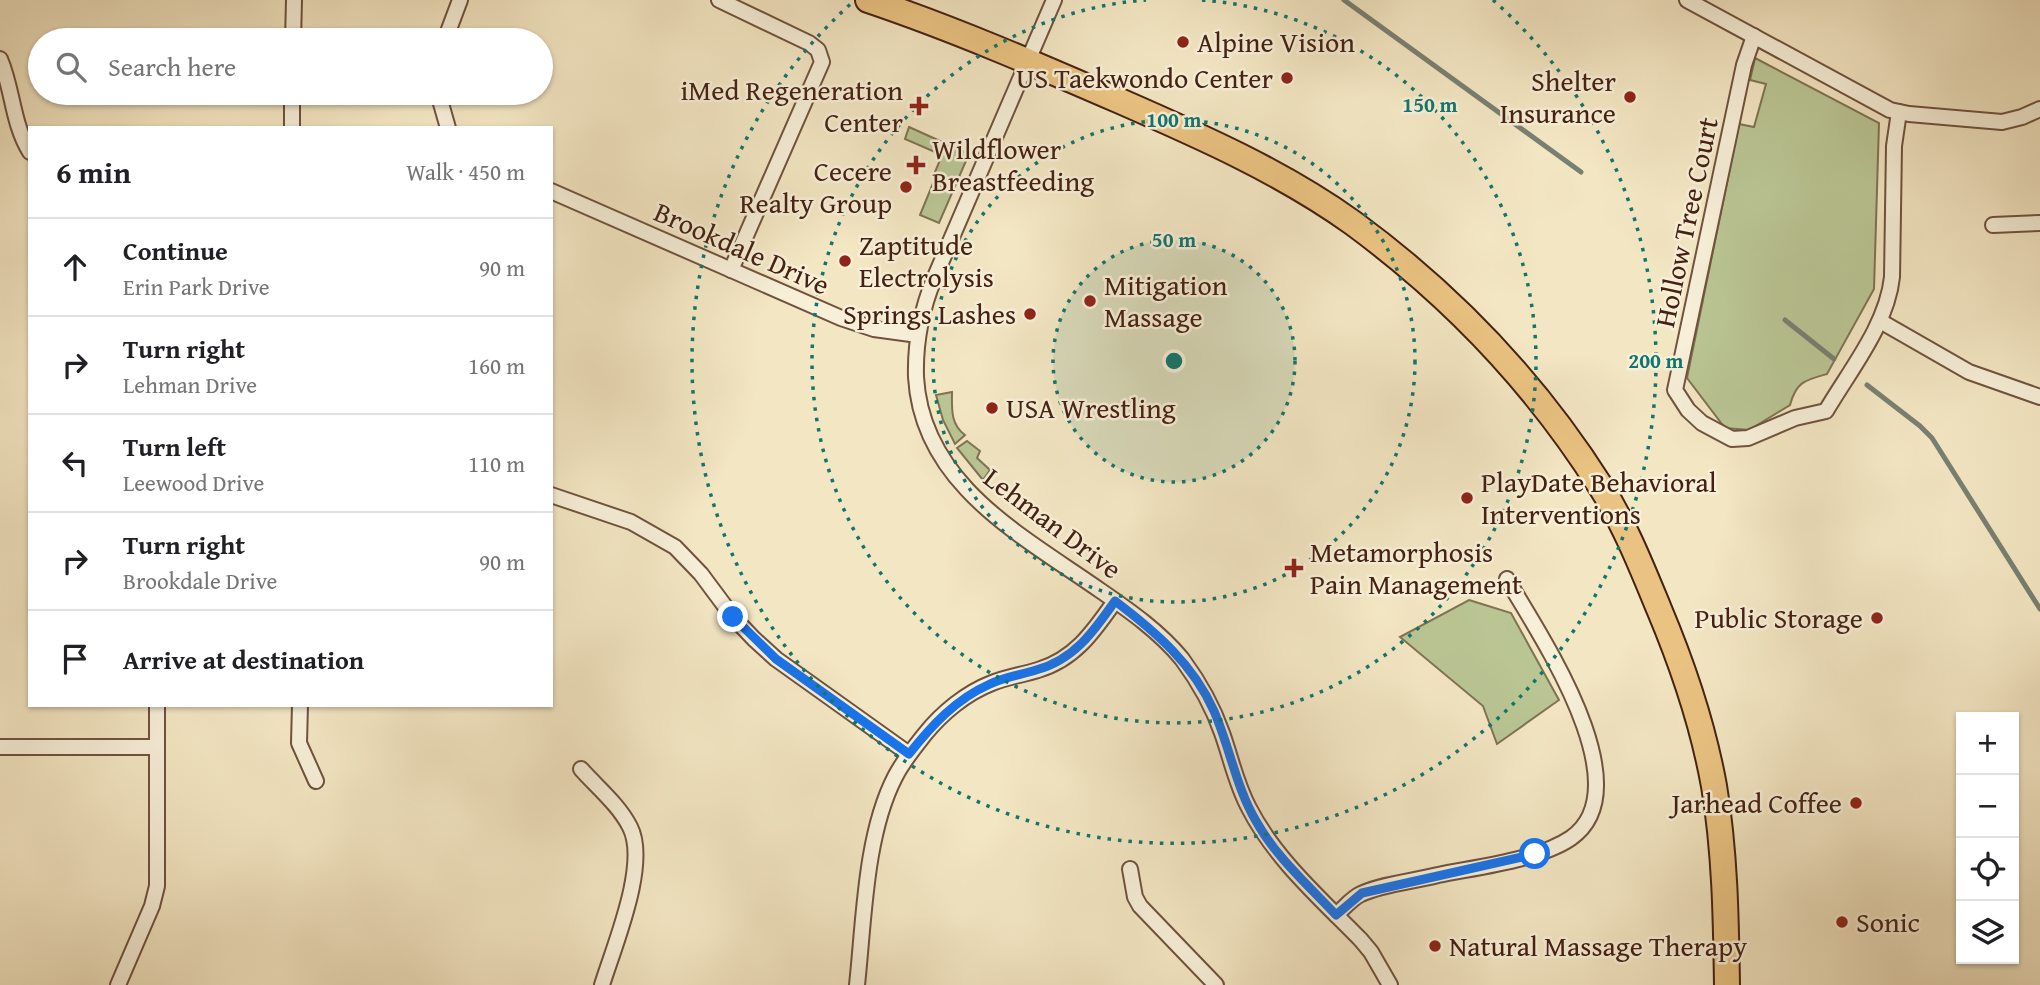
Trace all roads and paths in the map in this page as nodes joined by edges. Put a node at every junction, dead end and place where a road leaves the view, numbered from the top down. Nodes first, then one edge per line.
1 (294, 0) edge
2 (460, 0) edge
3 (719, 0) edge
4 (868, 0) edge
5 (892, 0) edge
6 (1054, 0) edge
7 (1686, 0) edge
8 (924, 19) junction
9 (293, 28) edge
10 (450, 28) edge
11 (1754, 36) junction
12 (0, 59) edge
13 (1028, 61) junction
14 (292, 105) edge
15 (441, 105) edge
16 (2040, 109) edge
17 (1899, 112) junction
18 (292, 126) edge
19 (446, 126) edge
20 (28, 148) edge
21 (553, 192) edge
22 (2040, 223) edge
23 (1993, 225) dead end
24 (732, 270) junction
25 (1880, 321) junction
26 (918, 335) junction
27 (2040, 397) edge
28 (553, 496) edge
29 (1507, 579) dead end
30 (1115, 601) junction
31 (157, 707) edge
32 (300, 707) edge
33 (0, 747) edge
34 (156, 747) junction
35 (909, 754) junction
36 (581, 769) dead end
37 (316, 780) dead end
38 (1130, 869) dead end
39 (1336, 915) junction
40 (117, 985) edge
41 (602, 985) edge
42 (857, 985) edge
43 (1216, 985) edge
44 (1390, 985) edge
45 (1727, 985) edge

1 - 9 street
2 - 10 street
3 - 24 street
4 - 8 highway
5 - 8 highway
6 - 13 street, Lehman Drive
7 - 11 street
8 - 13 highway
11 - 17 street
11 - 25 street, Hollow Tree Court
12 - 20 street
13 - 26 street, Lehman Drive
13 - 45 highway
14 - 18 street
15 - 19 street
16 - 17 street
17 - 25 street, Hollow Tree Court
21 - 24 street, Brookdale Drive
22 - 23 street
24 - 26 street, Brookdale Drive
25 - 27 street
26 - 30 street, Lehman Drive
28 - 35 street
29 - 39 street
30 - 35 street
30 - 39 street, Lehman Drive
31 - 34 street
32 - 37 street
33 - 34 street
34 - 40 street
35 - 42 street
36 - 41 street
38 - 43 street
39 - 44 street, Lehman Drive

